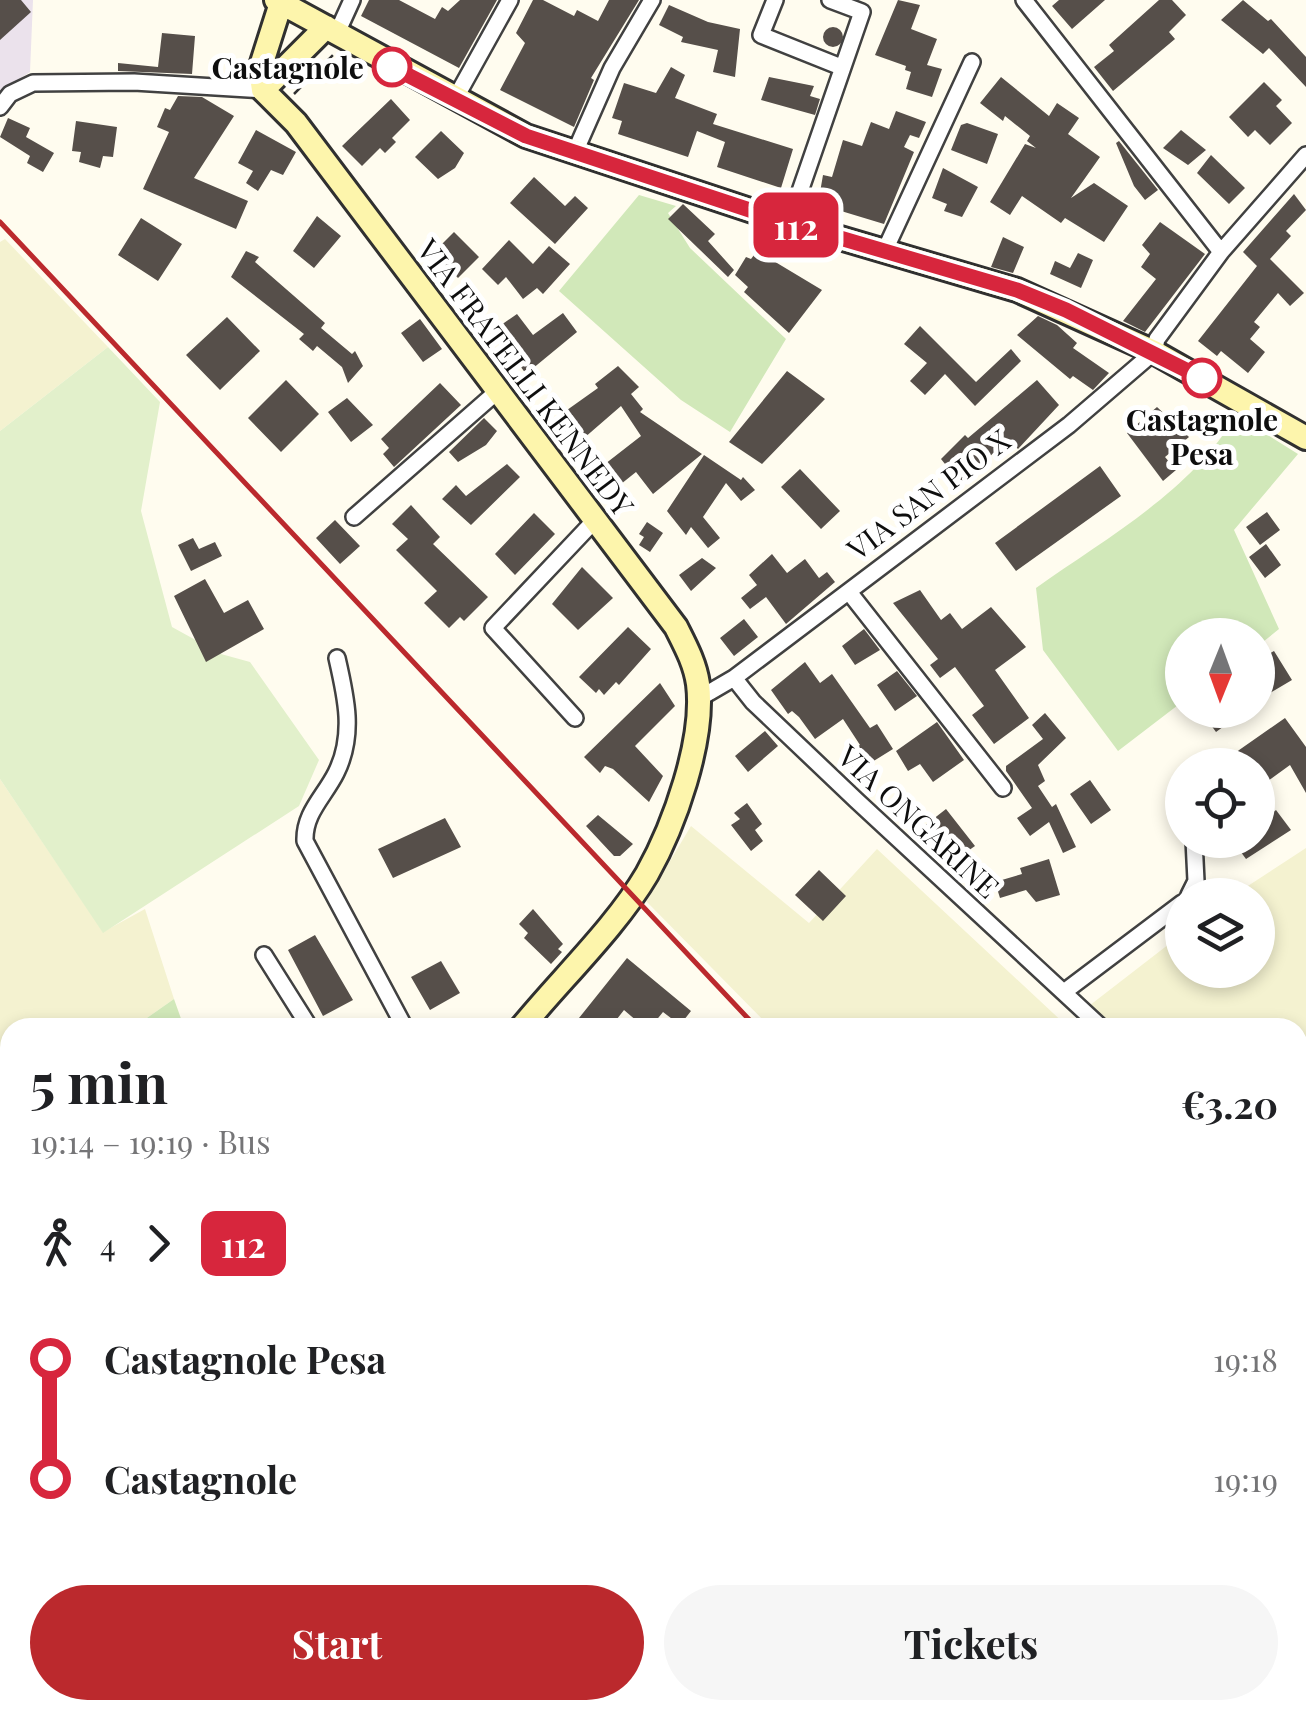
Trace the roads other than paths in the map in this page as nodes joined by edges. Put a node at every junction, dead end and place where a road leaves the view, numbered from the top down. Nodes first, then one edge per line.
1 (352, 0) edge
2 (510, 0) edge
3 (652, 0) edge
4 (775, 0) edge
5 (830, 0) edge
6 (1024, 0) edge
7 (279, 2) edge
8 (337, 33) junction
9 (972, 62) dead end
10 (840, 67) junction
11 (263, 90) junction
12 (3, 98) edge
13 (454, 99) junction
14 (575, 152) junction
15 (1306, 155) edge
16 (789, 223) junction
17 (885, 250) junction
18 (1221, 252) junction
19 (1154, 352) junction
20 (500, 390) junction
21 (1306, 438) edge
22 (354, 517) dead end
23 (596, 520) junction
24 (849, 592) junction
25 (338, 658) dead end
26 (734, 678) junction
27 (697, 710) junction
28 (575, 718) dead end
29 (1003, 788) dead end
30 (1165, 916) edge
31 (264, 955) dead end
32 (1064, 992) junction
33 (304, 1018) edge
34 (400, 1018) edge
35 (529, 1018) edge
36 (1091, 1018) edge

1 - 8 street
2 - 13 street
3 - 14 street
4 - 10 street
5 - 10 street
6 - 18 street
7 - 8 street
7 - 11 street
8 - 11 street
8 - 13 street
9 - 17 street
10 - 16 street
11 - 12 street
11 - 20 street, VIA FRATELLI KENNEDY
13 - 14 street
14 - 16 street
15 - 18 street, VIA SAN PIO X
16 - 17 street
17 - 19 street
18 - 19 street, VIA SAN PIO X
19 - 21 street
19 - 24 street, VIA SAN PIO X
20 - 22 street
20 - 23 street, VIA FRATELLI KENNEDY
23 - 27 street, VIA FRATELLI KENNEDY
23 - 28 street
24 - 26 street, VIA SAN PIO X
24 - 29 street
25 - 34 street
26 - 27 street
26 - 32 street, VIA ONGARINE
27 - 35 street
30 - 32 street
31 - 33 street
32 - 36 street, VIA ONGARINE

